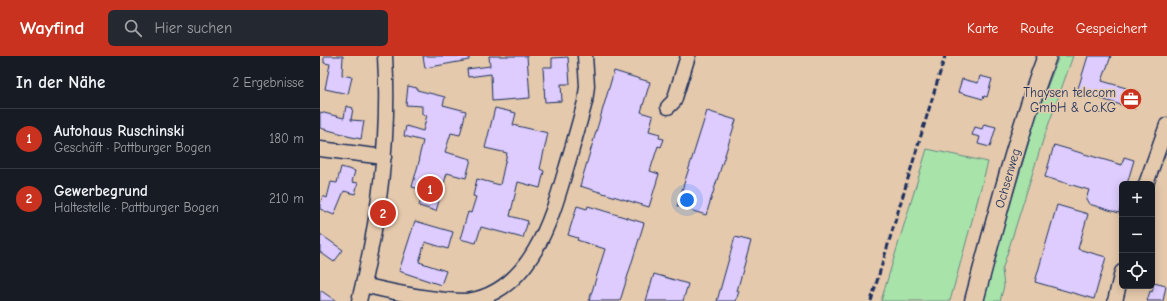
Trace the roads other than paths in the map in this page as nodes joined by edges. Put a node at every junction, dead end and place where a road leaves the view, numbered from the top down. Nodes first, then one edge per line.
1 (385, 56) edge
2 (586, 56) edge
3 (688, 56) edge
4 (1047, 56) edge
5 (668, 107) dead end
6 (1167, 125) edge
7 (320, 149) edge
8 (384, 157) junction
9 (1147, 181) edge
10 (1119, 284) edge
11 (363, 285) junction
12 (359, 301) edge
13 (974, 301) edge
14 (1115, 301) edge

1 - 8 street
2 - 11 street
3 - 5 street
4 - 13 main road, Ochsenweg
6 - 9 street
7 - 8 street
8 - 11 street
10 - 14 street
11 - 12 street

